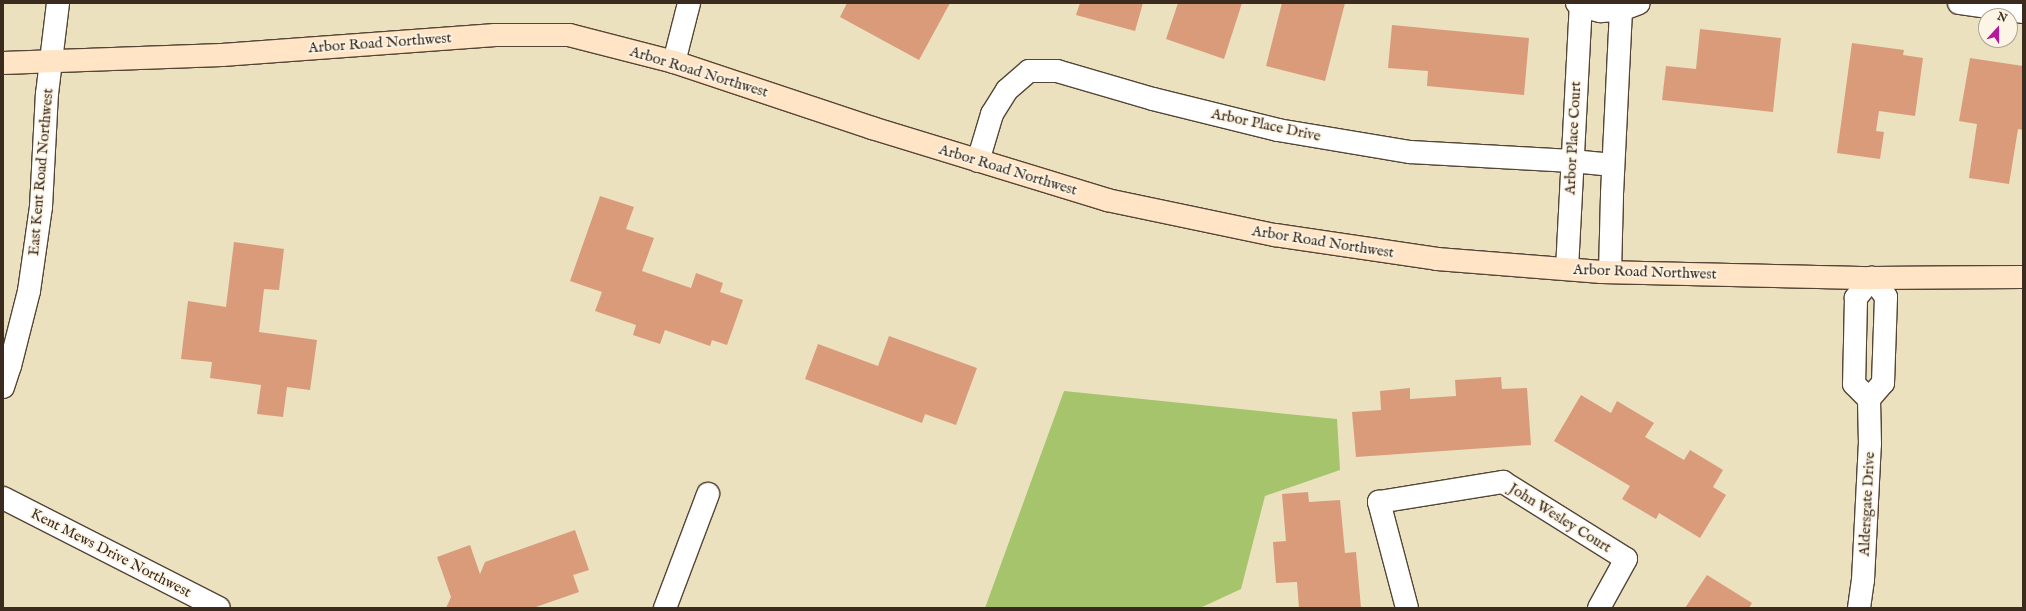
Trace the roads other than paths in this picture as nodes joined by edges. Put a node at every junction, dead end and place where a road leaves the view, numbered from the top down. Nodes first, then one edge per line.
1 (58, 3) edge
2 (689, 3) edge
3 (1959, 3) edge
4 (1579, 4) edge
5 (1630, 7) edge
6 (2023, 12) edge
7 (674, 62) junction
8 (3, 63) edge
9 (51, 63) junction
10 (978, 160) junction
11 (1572, 161) junction
12 (1613, 165) junction
13 (1567, 270) junction
14 (1610, 272) junction
15 (2023, 276) edge
16 (1872, 278) junction
17 (3, 387) edge
18 (1869, 399) junction
19 (708, 494) dead end
20 (3, 498) edge
21 (219, 608) edge
22 (665, 608) edge
23 (1407, 608) edge
24 (1599, 608) edge
25 (1859, 608) edge

1 - 9 street, East Kent Road Northwest
2 - 7 street
3 - 6 street
4 - 5 street
4 - 11 street, Arbor Place Court
5 - 12 street
7 - 9 street, Arbor Road Northwest
7 - 10 street, Arbor Road Northwest
8 - 9 street, Arbor Road Northwest
9 - 17 street, East Kent Road Northwest
10 - 11 street, Arbor Place Drive
10 - 13 street, Arbor Road Northwest
11 - 12 street, Arbor Place Drive
11 - 13 street, Arbor Place Court
12 - 14 street
13 - 14 street, Arbor Road Northwest
14 - 16 street, Arbor Road Northwest
15 - 16 street, Arbor Road Northwest
16 - 18 street
16 - 18 street
18 - 25 street, Aldersgate Drive
19 - 22 street
20 - 21 street, Kent Mews Drive Northwest
23 - 24 street, John Wesley Court

